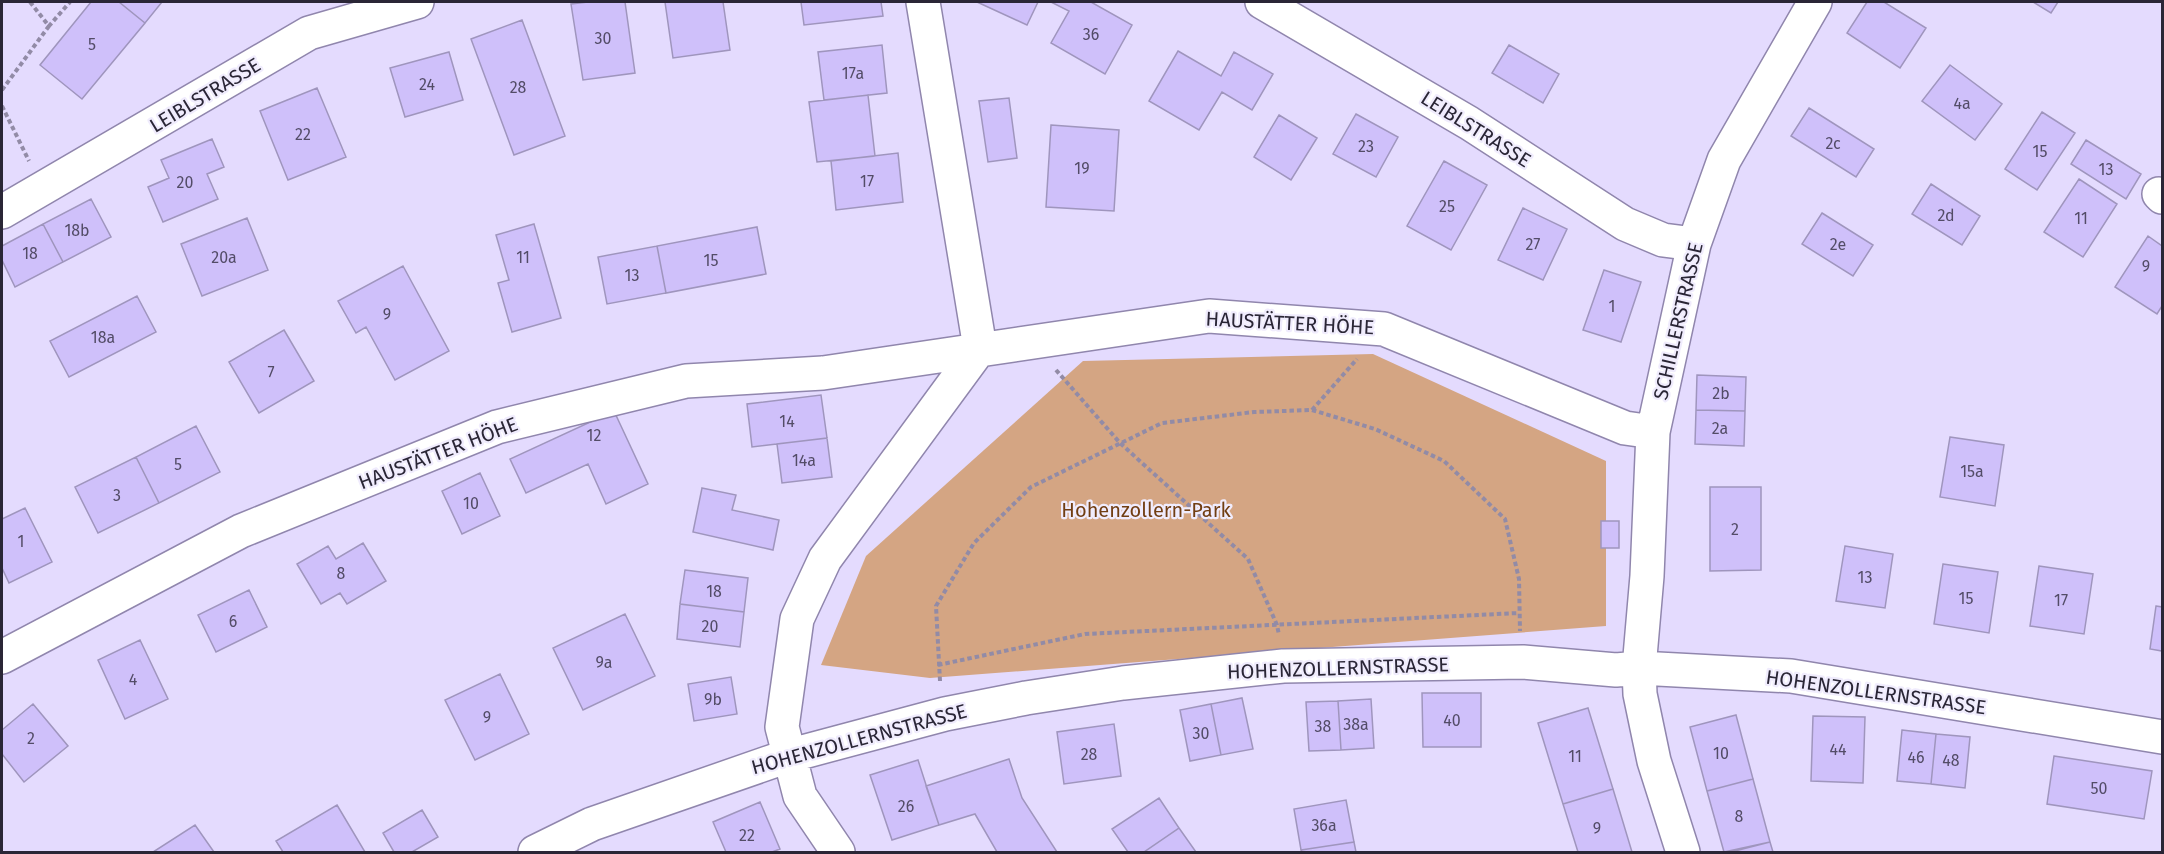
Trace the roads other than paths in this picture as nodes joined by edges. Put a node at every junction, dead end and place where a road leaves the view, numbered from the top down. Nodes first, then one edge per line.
1 (417, 2) edge
2 (923, 2) edge
3 (1262, 2) edge
4 (1815, 2) edge
5 (2, 212) edge
6 (1694, 244) junction
7 (980, 348) junction
8 (1653, 432) junction
9 (2, 657) edge
10 (1639, 668) junction
11 (2163, 737) edge
12 (788, 756) junction
13 (535, 852) edge
14 (838, 852) edge
15 (1683, 852) edge

1 - 5 street, LEIBLSTRASSE
2 - 7 street
3 - 6 street, LEIBLSTRASSE
4 - 6 street, SCHILLERSTRASSE
6 - 8 street, SCHILLERSTRASSE
7 - 8 street, HAUSTÄTTER HÖHE
7 - 9 street, HAUSTÄTTER HÖHE
7 - 12 street
8 - 10 street, SCHILLERSTRASSE
10 - 11 street, HOHENZOLLERNSTRASSE
10 - 12 street, HOHENZOLLERNSTRASSE
10 - 15 street, SCHILLERSTRASSE
12 - 13 street, HOHENZOLLERNSTRASSE
12 - 14 street

